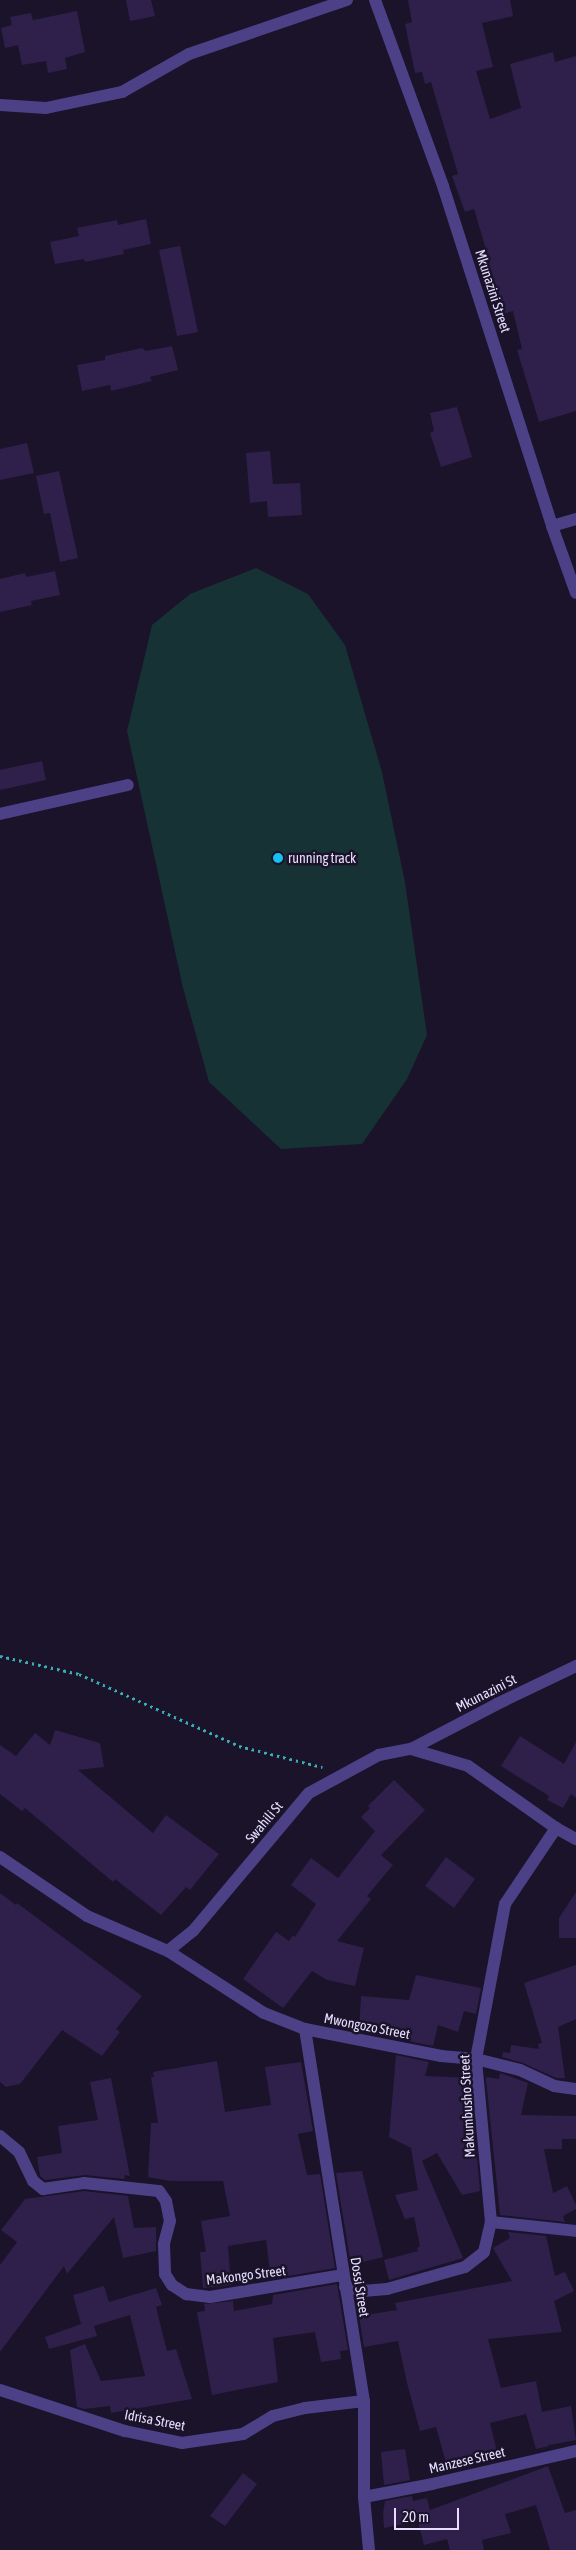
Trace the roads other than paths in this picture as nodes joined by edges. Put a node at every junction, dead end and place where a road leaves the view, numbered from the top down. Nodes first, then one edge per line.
1 (347, 0) edge
2 (376, 0) edge
3 (0, 105) edge
4 (576, 519) edge
5 (552, 526) junction
6 (576, 593) edge
7 (128, 785) dead end
8 (0, 814) edge
9 (576, 1666) edge
10 (411, 1749) junction
11 (556, 1828) junction
12 (576, 1839) edge
13 (0, 1857) edge
14 (168, 1950) junction
15 (305, 2029) junction
16 (476, 2059) junction
17 (576, 2089) edge
18 (0, 2136) edge
19 (490, 2222) junction
20 (576, 2231) edge
21 (344, 2281) junction
22 (2, 2394) edge
23 (364, 2401) junction
24 (576, 2451) edge
25 (364, 2496) junction
26 (369, 2550) edge

1 - 3 street
2 - 5 street, Mkunazini Street
4 - 5 street
5 - 6 street, Mkunazini Street
7 - 8 street
9 - 10 street, Mkunazini St
10 - 11 street, Swahili St
10 - 14 street, Swahili St
11 - 12 street, Swahili St
11 - 16 street, Makumbusho Street
13 - 14 street
14 - 15 street, Mwongozo Street
15 - 16 street, Mwongozo Street
15 - 21 street, Dossi Street
16 - 17 street, Mwongozo Street
16 - 19 street, Makumbusho Street
18 - 21 street, Makongo Street
19 - 20 street
19 - 21 street, Makumbusho Street
21 - 23 street, Dossi Street
22 - 23 street, Idrisa Street
23 - 25 street, Dossi Street
24 - 25 street, Manzese Street
25 - 26 street, Dossi Street

